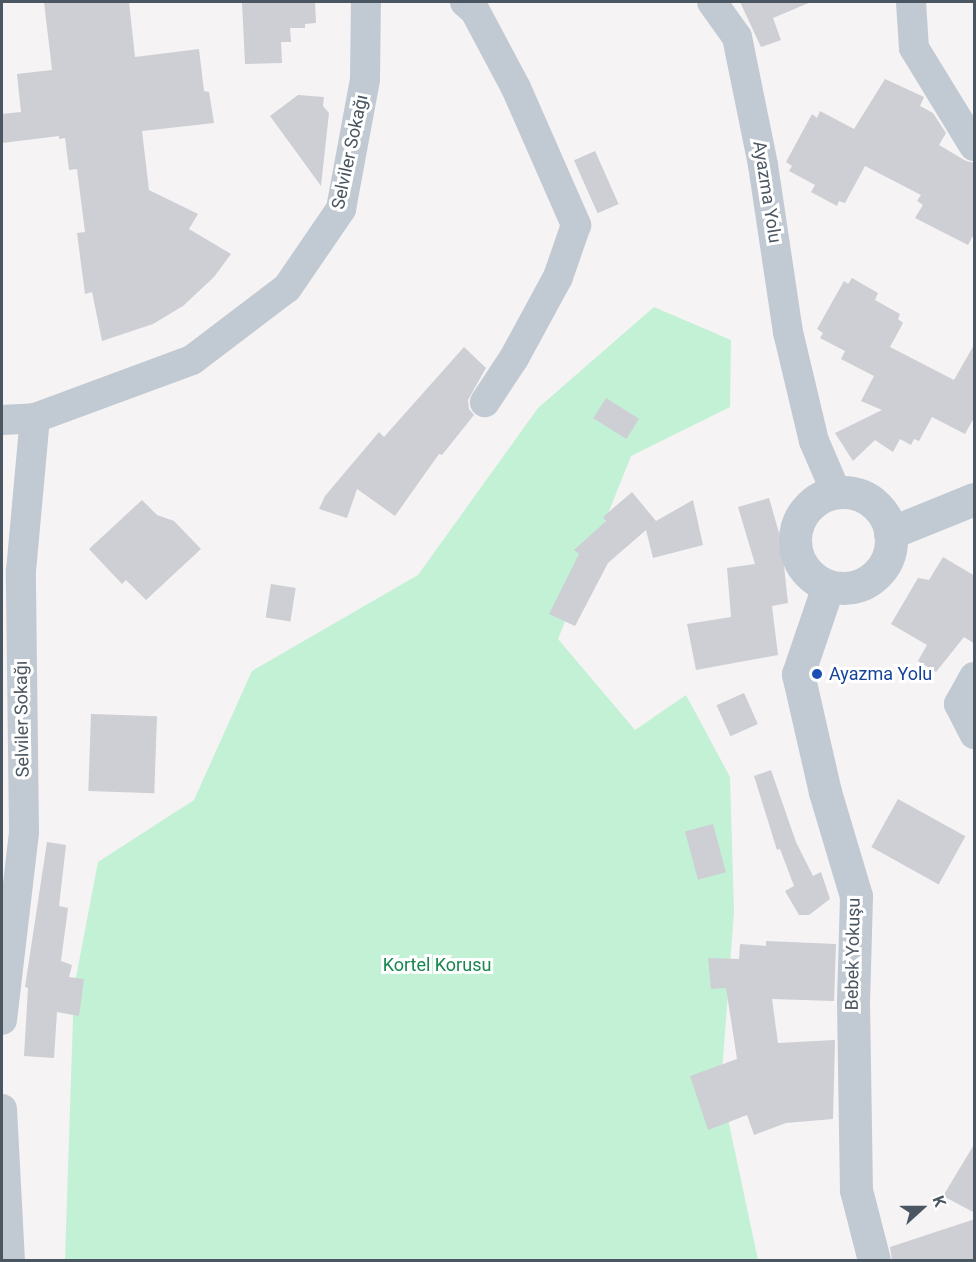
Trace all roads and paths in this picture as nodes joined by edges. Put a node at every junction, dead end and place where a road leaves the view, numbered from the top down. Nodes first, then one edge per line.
1 (366, 2) edge
2 (465, 2) edge
3 (712, 2) edge
4 (911, 2) edge
5 (975, 146) edge
6 (485, 402) dead end
7 (35, 418) junction
8 (2, 420) edge
9 (836, 492) junction
10 (975, 499) edge
11 (890, 532) junction
12 (828, 586) junction
13 (975, 678) edge
14 (975, 734) edge
15 (2, 1020) edge
16 (2, 1109) edge
17 (10, 1260) edge
18 (874, 1260) edge

1 - 7 street, Selviler Sokağı
2 - 6 street
3 - 9 street, Ayazma Yolu
4 - 5 street
7 - 8 street, Selviler Sokağı
7 - 15 street, Selviler Sokağı
9 - 11 street
9 - 12 street
10 - 11 street
11 - 12 street
12 - 18 street, Bebek Yokuşu
13 - 14 street
16 - 17 street

